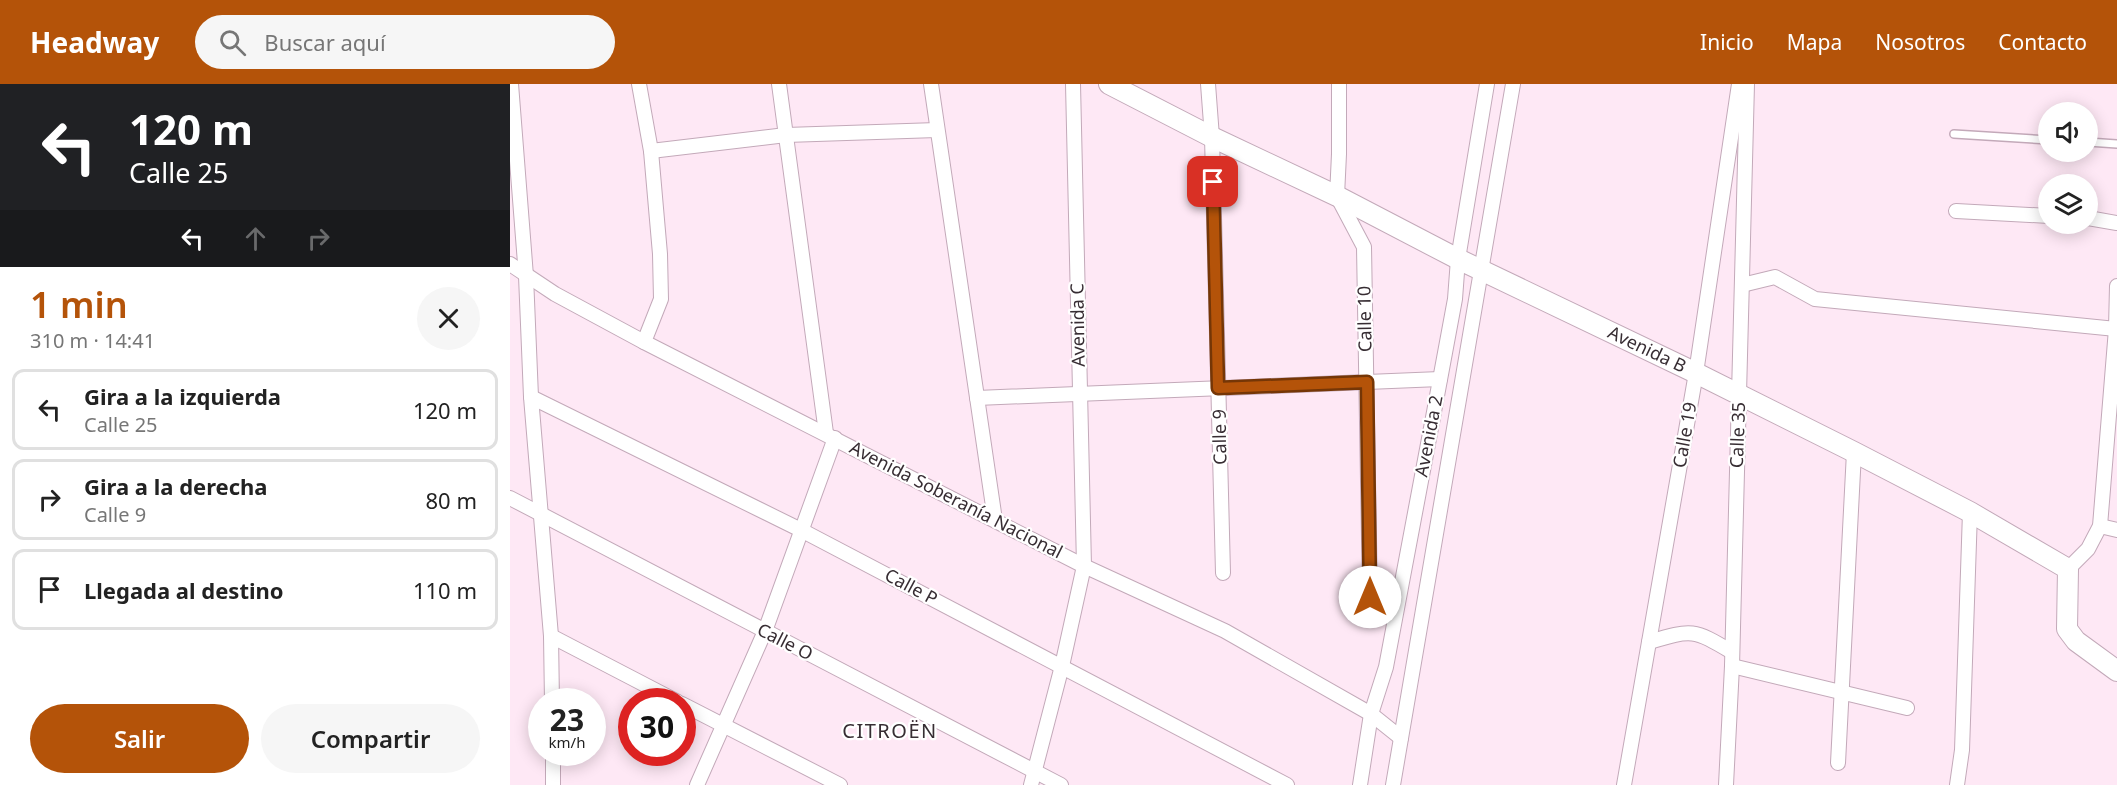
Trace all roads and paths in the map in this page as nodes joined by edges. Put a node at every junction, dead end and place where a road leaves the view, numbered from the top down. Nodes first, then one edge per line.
1 (511, 84) edge
2 (639, 84) edge
3 (779, 84) edge
4 (931, 84) edge
5 (1073, 84) edge
6 (1109, 84) edge
7 (1208, 84) edge
8 (1339, 84) edge
9 (1487, 84) edge
10 (1513, 84) edge
11 (1739, 84) edge
12 (1747, 84) edge
13 (937, 130) junction
14 (1954, 134) dead end
15 (786, 135) junction
16 (1212, 137) junction
17 (2038, 139) edge
18 (2098, 143) edge
19 (2117, 144) edge
20 (651, 151) junction
21 (1337, 196) junction
22 (1956, 211) dead end
23 (2038, 215) edge
24 (2098, 220) edge
25 (2117, 224) edge
26 (1458, 259) junction
27 (510, 264) edge
28 (1481, 270) junction
29 (526, 276) junction
30 (1742, 285) junction
31 (2117, 286) edge
32 (2116, 329) edge
33 (644, 342) junction
34 (1696, 373) junction
35 (1440, 379) junction
36 (1367, 382) junction
37 (1218, 388) junction
38 (1080, 394) junction
39 (1739, 394) junction
40 (531, 397) junction
41 (977, 398) junction
42 (830, 436) junction
43 (1854, 452) junction
44 (510, 498) edge
45 (1970, 512) junction
46 (542, 516) junction
47 (995, 520) junction
48 (2100, 525) junction
49 (801, 530) junction
50 (2117, 530) edge
51 (1084, 566) junction
52 (2068, 569) junction
53 (1223, 573) dead end
54 (1370, 597) dead end
55 (765, 631) junction
56 (551, 636) junction
57 (1649, 642) junction
58 (1732, 659) junction
59 (1062, 666) junction
60 (2117, 671) edge
61 (552, 688) edge
62 (651, 688) edge
63 (1842, 692) junction
64 (1907, 708) dead end
65 (696, 711) edge
66 (1371, 714) junction
67 (724, 725) junction
68 (1401, 738) junction
69 (1838, 763) dead end
70 (553, 766) edge
71 (1033, 778) edge
72 (554, 785) edge
73 (698, 785) edge
74 (840, 785) edge
75 (1061, 785) edge
76 (1287, 785) edge
77 (1360, 785) edge
78 (1393, 785) edge
79 (1624, 785) edge
80 (1726, 785) edge
81 (1957, 785) edge

1 - 29 street
2 - 20 street
3 - 15 street
4 - 13 street
5 - 38 street, Avenida C
6 - 16 street, Avenida B
7 - 16 street, Calle 9
8 - 21 street
9 - 26 street, Avenida 2
10 - 28 street, Avenida 2
11 - 34 street, Calle 19
12 - 30 street, Calle 35
13 - 15 street
13 - 41 street
14 - 17 lane
15 - 20 street
15 - 42 street
16 - 21 street, Avenida B
16 - 37 street, Calle 9
18 - 19 lane
20 - 33 street
21 - 26 street, Avenida B
21 - 36 street, Calle 10
22 - 23 street
24 - 25 street
26 - 28 street, Avenida B
26 - 35 street, Avenida 2
27 - 29 street, Avenida Soberanía Nacional
28 - 34 street, Avenida B
28 - 68 street, Avenida 2
29 - 33 street, Avenida Soberanía Nacional
29 - 40 street
30 - 32 street
30 - 39 street, Calle 35
31 - 32 street
32 - 48 street
33 - 42 street, Avenida Soberanía Nacional
34 - 39 street, Avenida B
34 - 57 street, Calle 19
35 - 36 street
35 - 66 street, Avenida 2
36 - 37 street
36 - 54 street, Calle 10
37 - 38 street
37 - 53 street, Calle 9
38 - 41 street
38 - 51 street, Avenida C
39 - 43 street, Avenida B
39 - 58 street, Calle 35
40 - 46 street
40 - 49 street, Calle P
41 - 47 street
42 - 47 street, Avenida Soberanía Nacional
42 - 49 street
43 - 45 street, Avenida B
43 - 63 street
44 - 46 street, Calle O
45 - 52 street, Avenida B
45 - 81 street
46 - 55 street, Calle O
46 - 56 street
47 - 51 street, Avenida Soberanía Nacional
48 - 50 street
48 - 52 street
49 - 55 street
49 - 59 street, Calle P
51 - 59 street, Avenida C
51 - 66 street, Avenida Soberanía Nacional
52 - 60 street
55 - 67 street
55 - 71 street, Calle O
56 - 61 street
56 - 62 street
57 - 58 street
57 - 79 street, Calle 19
58 - 63 street
58 - 80 street, Calle 35
59 - 71 street, Avenida C
59 - 76 street, Calle P
63 - 64 street
63 - 69 street
65 - 67 street
66 - 68 street, Avenida Soberanía Nacional
66 - 77 street, Avenida 2
67 - 73 street
67 - 74 street
68 - 78 street, Avenida 2
70 - 72 street
71 - 75 street, Calle O

